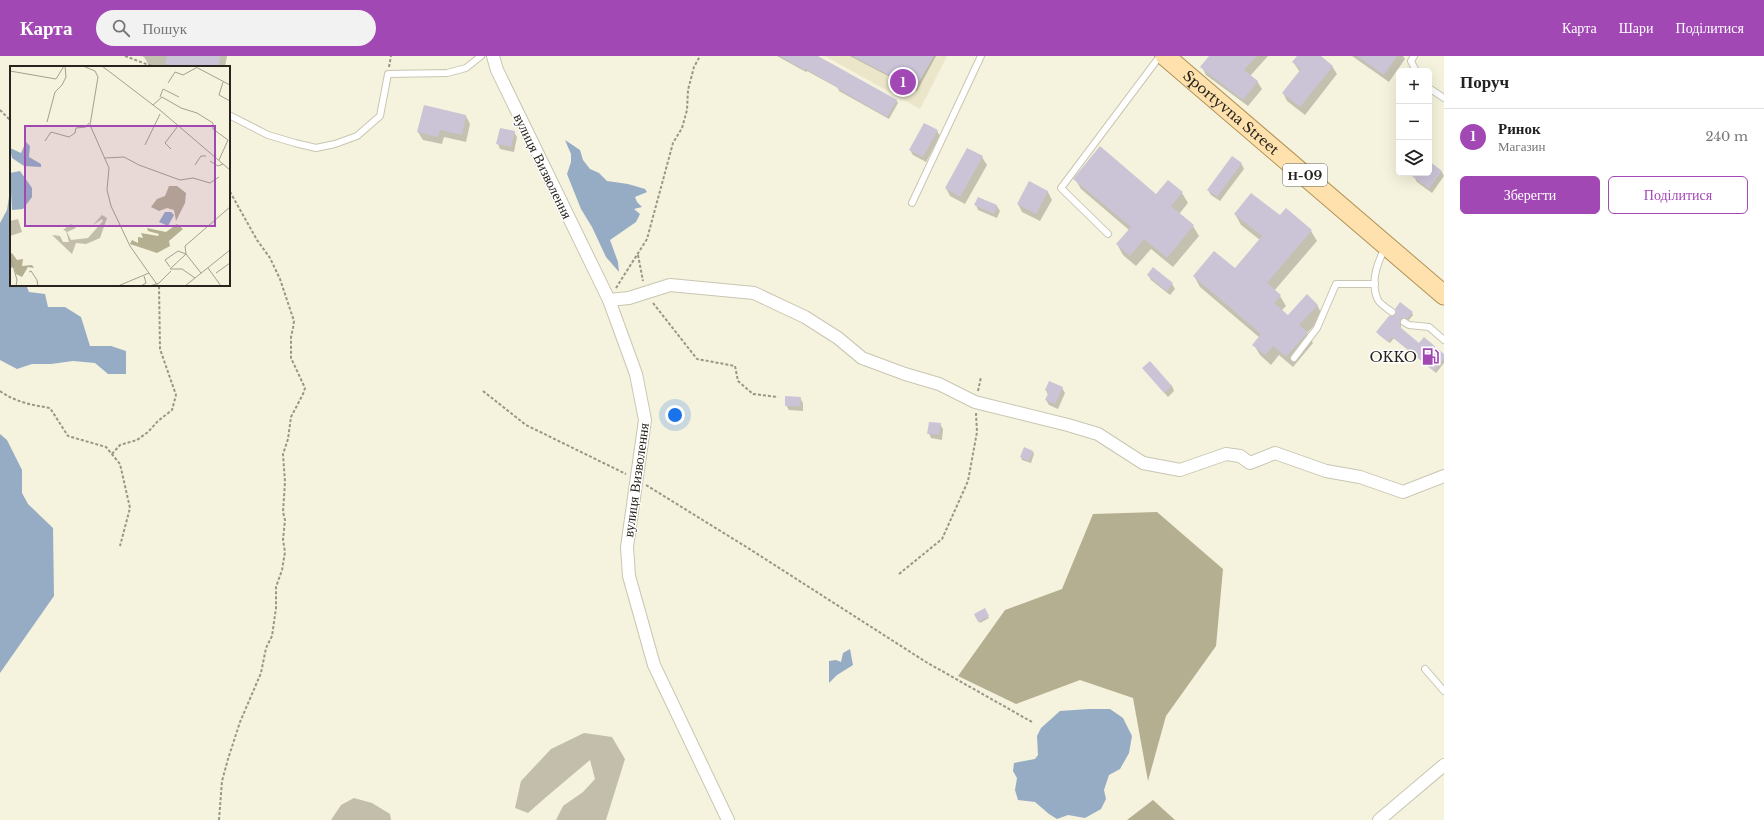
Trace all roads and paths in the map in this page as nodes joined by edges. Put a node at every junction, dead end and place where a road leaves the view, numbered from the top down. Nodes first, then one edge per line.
1 (124, 56) edge
2 (481, 56) edge
3 (493, 56) edge
4 (700, 56) edge
5 (981, 56) edge
6 (1160, 56) edge
7 (1165, 56) edge
8 (1414, 56) edge
9 (151, 66) edge
10 (1414, 68) edge
11 (1432, 90) edge
12 (1444, 98) edge
13 (0, 110) edge
14 (230, 116) edge
15 (10, 120) edge
16 (230, 192) edge
17 (912, 203) dead end
18 (1108, 234) dead end
19 (1386, 245) junction
20 (638, 255) junction
21 (1375, 284) junction
22 (159, 286) edge
23 (645, 293) junction
24 (1444, 295) edge
25 (609, 300) junction
26 (1392, 312) dead end
27 (1404, 322) dead end
28 (1444, 340) edge
29 (1294, 358) dead end
30 (981, 377) dead end
31 (0, 391) edge
32 (483, 391) dead end
33 (778, 397) dead end
34 (975, 402) junction
35 (112, 454) junction
36 (1444, 476) edge
37 (636, 479) junction
38 (120, 546) dead end
39 (900, 574) dead end
40 (1424, 669) dead end
41 (1444, 691) edge
42 (1032, 722) dead end
43 (1444, 765) edge
44 (219, 820) edge
45 (728, 820) edge
46 (1380, 820) edge

1 - 9 path
2 - 14 lane
3 - 25 street, вулиця Визволення
4 - 20 path
5 - 17 lane
6 - 18 lane
7 - 19 main road, Sportyvna Street / Н-09
8 - 10 lane
11 - 12 lane
13 - 15 path
16 - 44 path
19 - 21 lane
19 - 24 main road, Sportyvna Street / Н-09
20 - 23 path
20 - 25 path
21 - 26 lane
21 - 29 lane
22 - 35 path
23 - 25 street
23 - 33 path
23 - 34 street
25 - 37 street, вулиця Визволення
27 - 28 lane
30 - 34 path
31 - 35 path
32 - 37 path
34 - 36 street
34 - 39 path
35 - 38 path
37 - 42 path
37 - 45 street, вулиця Визволення
40 - 41 lane
43 - 46 street

